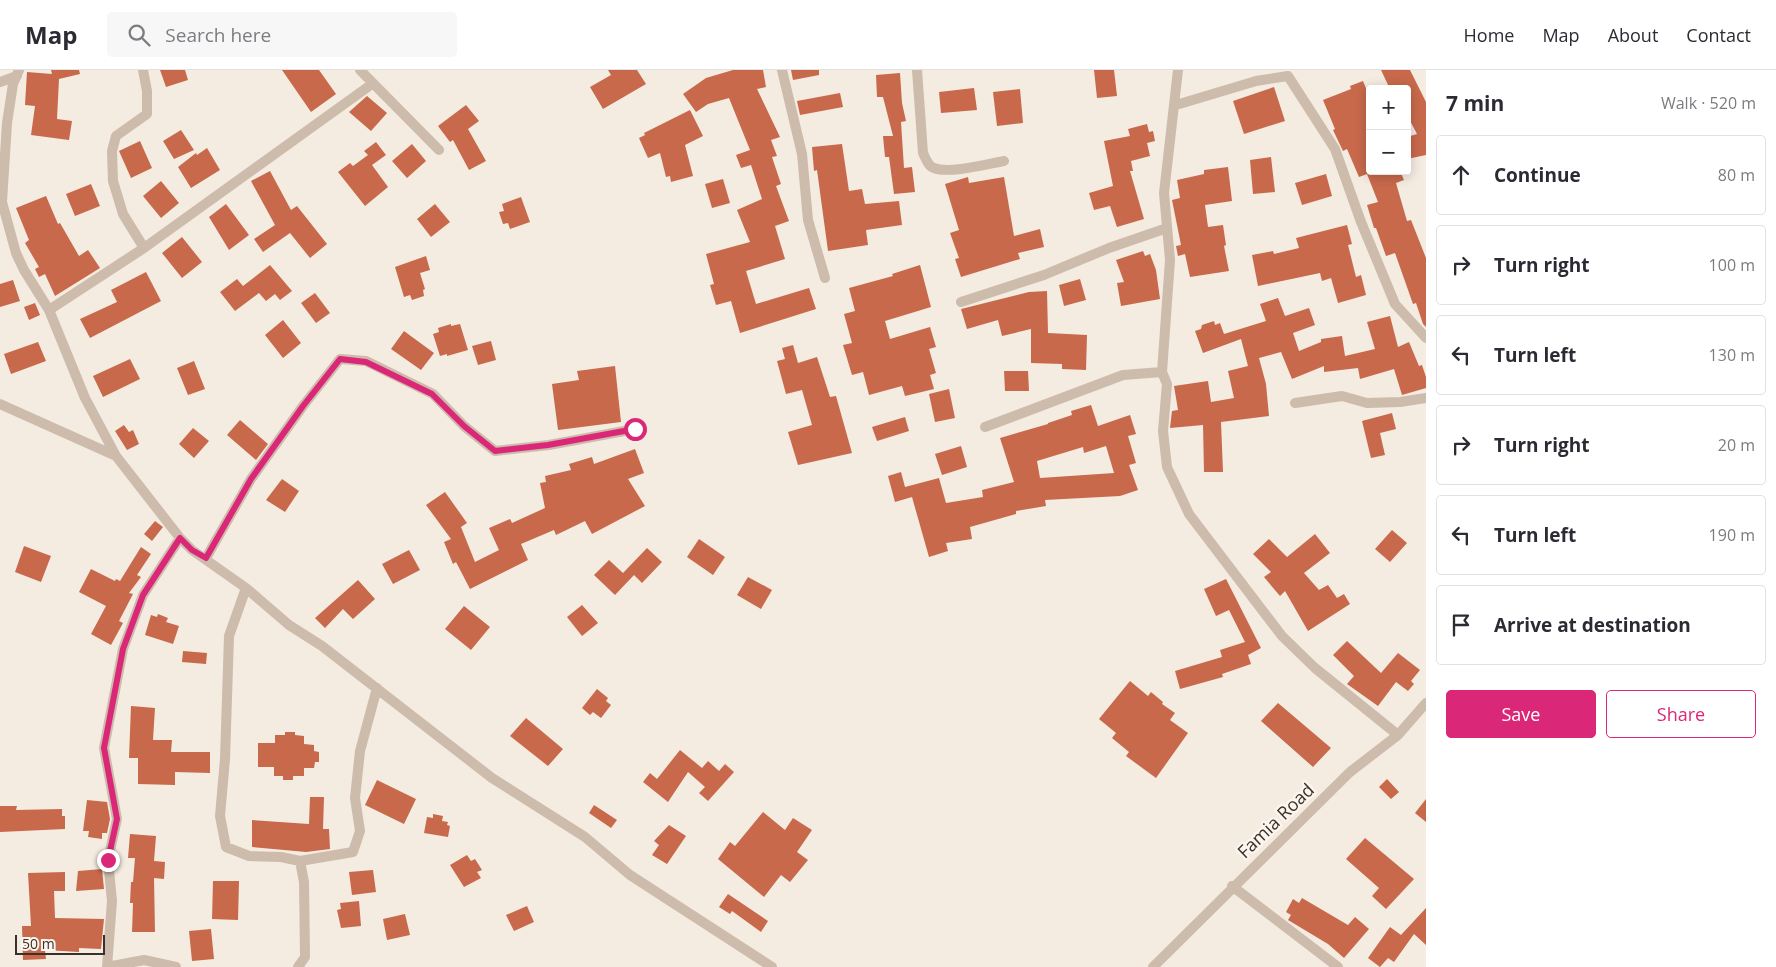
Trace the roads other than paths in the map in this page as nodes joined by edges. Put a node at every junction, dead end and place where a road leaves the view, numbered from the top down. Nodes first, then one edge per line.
1 (143, 70) edge
2 (360, 70) edge
3 (782, 70) edge
4 (918, 70) edge
5 (1178, 70) edge
6 (18, 73) edge
7 (0, 82) edge
8 (372, 84) junction
9 (1176, 105) junction
10 (439, 150) dead end
11 (1004, 161) dead end
12 (1167, 228) junction
13 (144, 248) junction
14 (825, 278) dead end
15 (960, 302) dead end
16 (49, 310) junction
17 (1426, 338) edge
18 (1162, 372) junction
19 (1426, 398) edge
20 (1295, 403) dead end
21 (0, 404) edge
22 (985, 427) dead end
23 (635, 429) dead end
24 (116, 456) junction
25 (180, 538) junction
26 (206, 558) junction
27 (246, 588) junction
28 (376, 688) junction
29 (1426, 703) edge
30 (1398, 735) junction
31 (300, 861) junction
32 (1232, 886) junction
33 (107, 967) edge
34 (176, 967) edge
35 (298, 967) edge
36 (772, 967) edge
37 (1153, 967) edge
38 (1338, 967) edge

1 - 13 street
2 - 8 street
3 - 14 street
4 - 11 street
5 - 9 street
6 - 7 street
6 - 16 street
8 - 10 street
8 - 13 street
9 - 12 street
9 - 17 street
12 - 15 street
12 - 18 street
13 - 16 street
16 - 24 street
18 - 22 street
18 - 30 street
19 - 20 street
21 - 24 street
23 - 26 street
24 - 25 street
25 - 26 street
25 - 33 street
26 - 27 street
27 - 28 street
27 - 31 street
28 - 31 street
28 - 36 street
29 - 30 street, Famia Road
30 - 32 street, Famia Road
31 - 35 street
32 - 37 street, Famia Road
32 - 38 street
33 - 34 street

